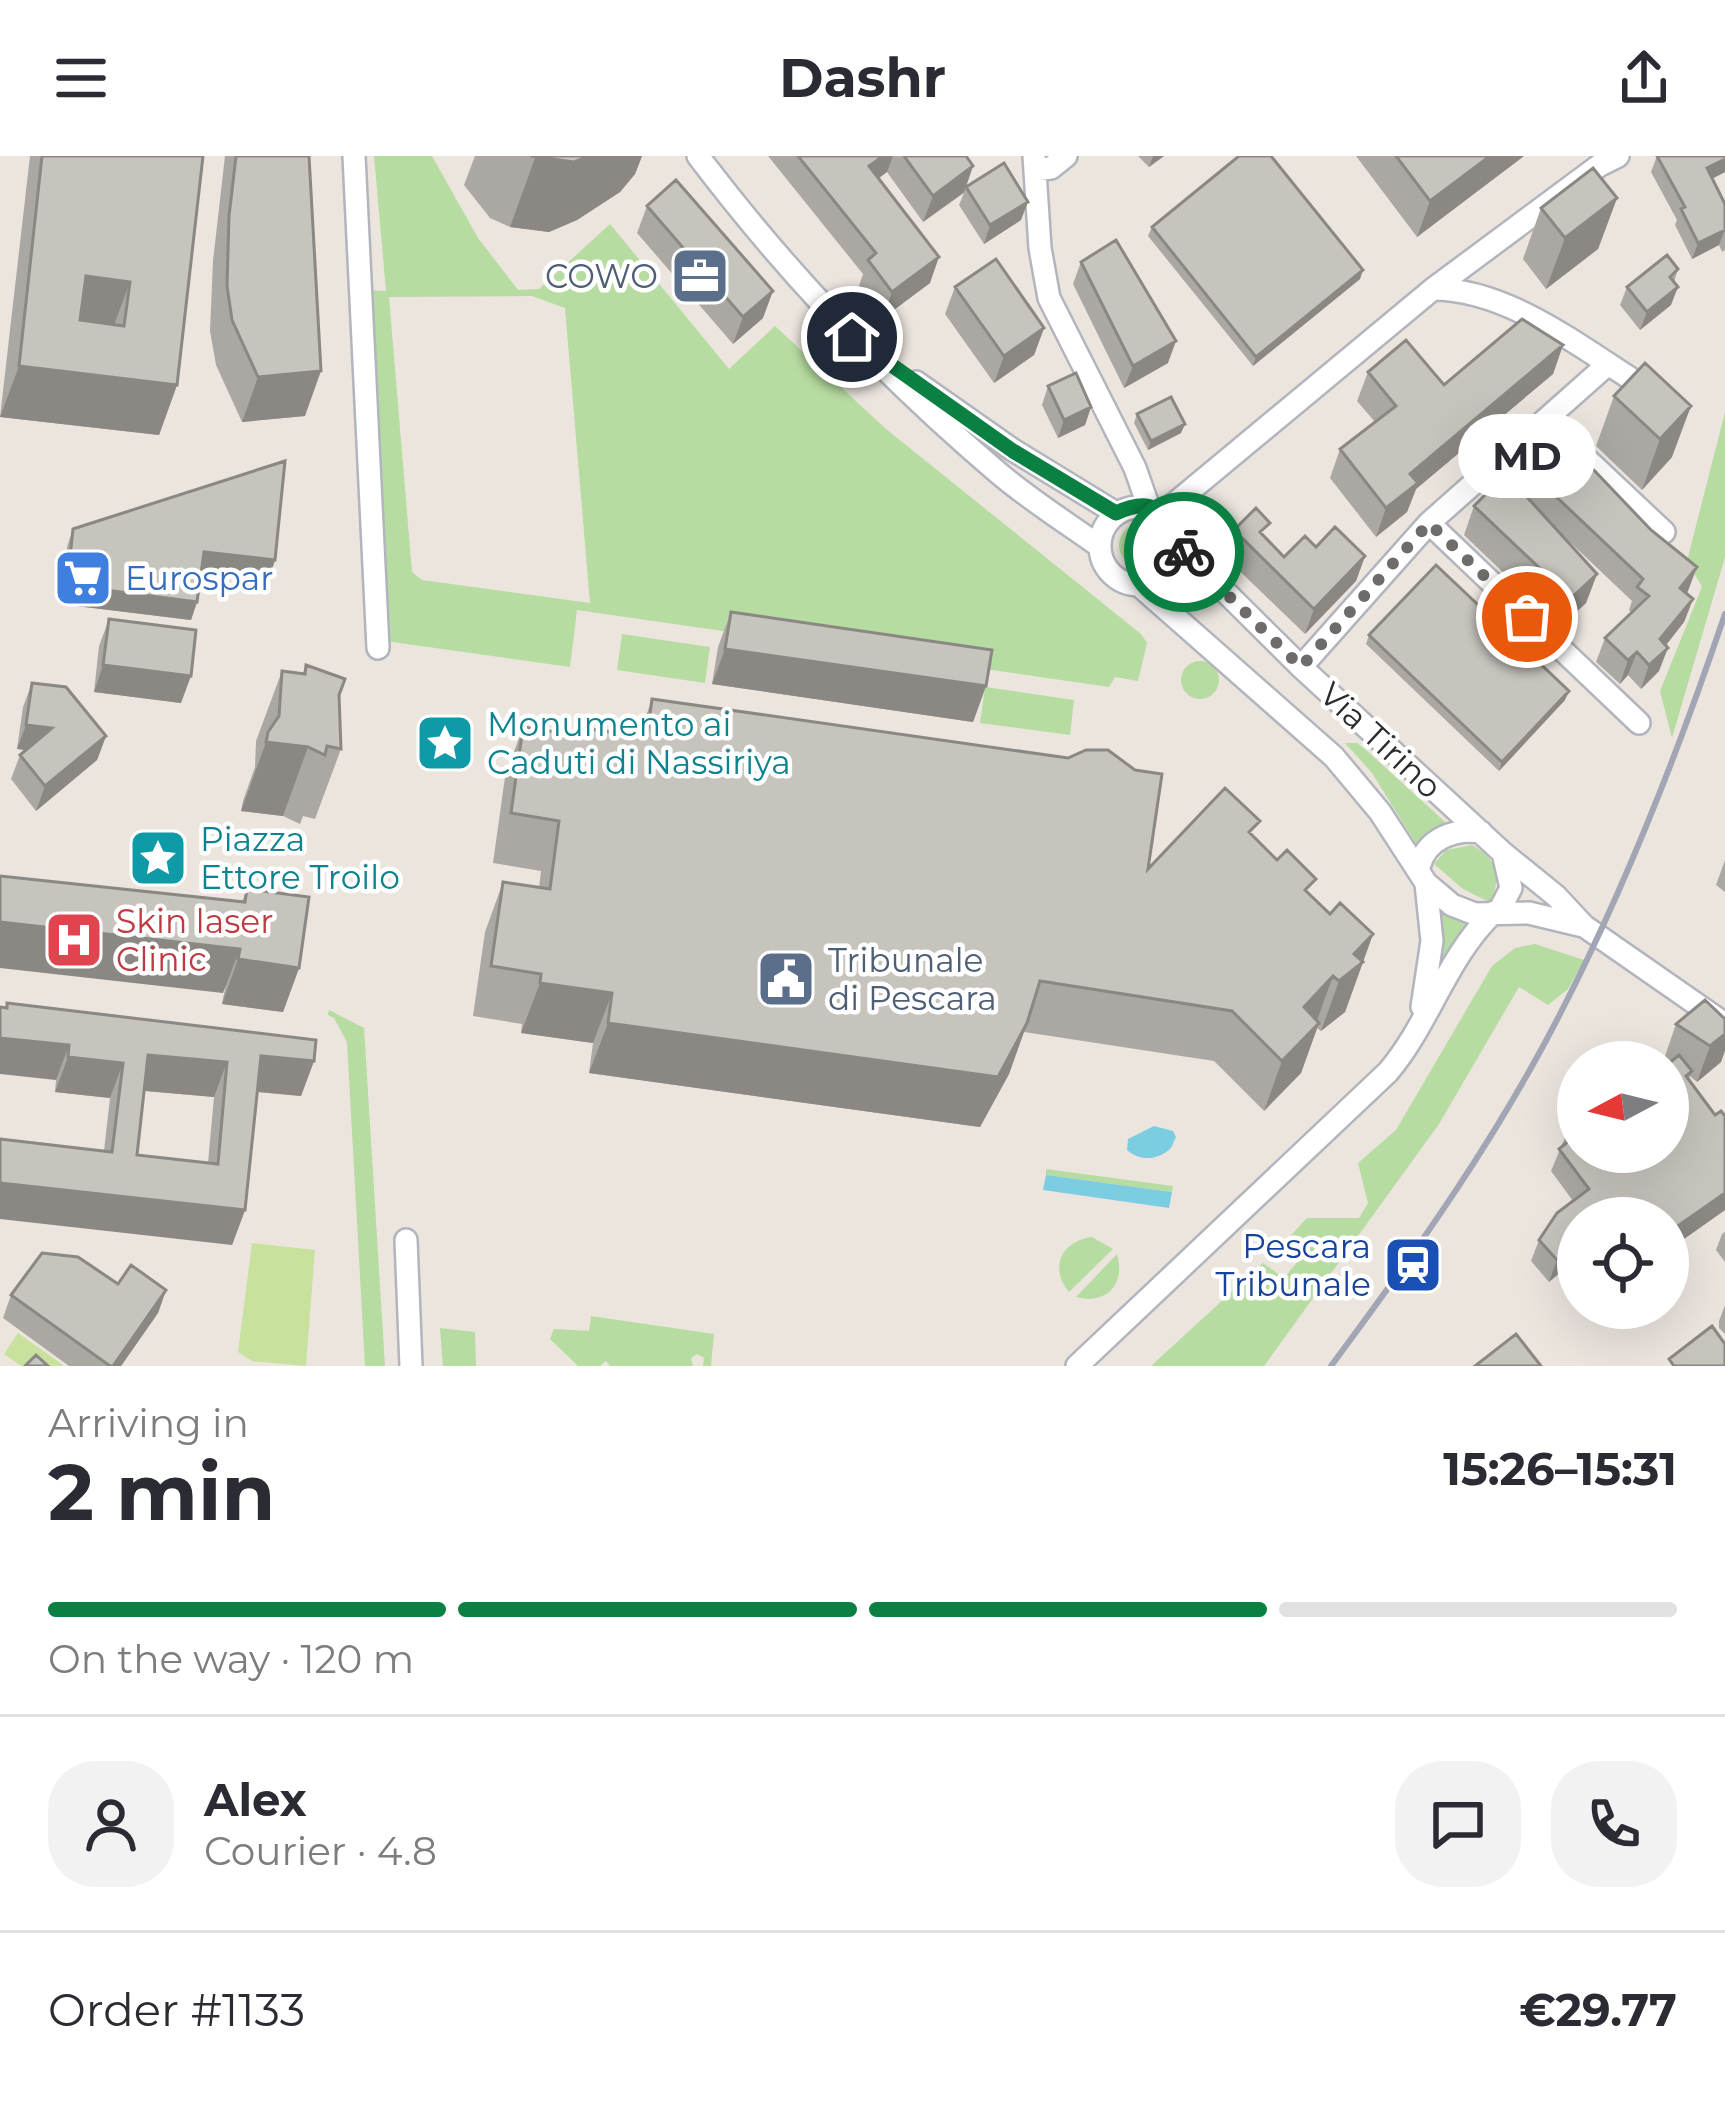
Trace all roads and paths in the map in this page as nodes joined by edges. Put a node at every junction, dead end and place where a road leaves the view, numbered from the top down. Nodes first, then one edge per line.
1 (354, 156) edge
2 (698, 156) edge
3 (1066, 156) edge
4 (1618, 156) edge
5 (1035, 163) edge
6 (1433, 289) junction
7 (852, 337) junction
8 (1607, 365) junction
9 (1665, 400) edge
10 (1546, 421) junction
11 (1139, 481) junction
12 (1190, 490) junction
13 (1156, 511) junction
14 (1116, 513) junction
15 (1429, 523) junction
16 (1664, 532) dead end
17 (1099, 546) junction
18 (1179, 546) junction
19 (1140, 586) junction
20 (378, 648) dead end
21 (1301, 667) junction
22 (1640, 723) dead end
23 (1481, 832) junction
24 (1503, 853) junction
25 (1423, 875) junction
26 (1496, 912) junction
27 (1584, 926) junction
28 (1725, 1024) edge
29 (1418, 1025) junction
30 (406, 1240) dead end
31 (411, 1366) edge
32 (1078, 1366) edge

1 - 20 street
2 - 7 street
3 - 5 street
4 - 6 street
5 - 11 street
6 - 8 street
6 - 12 street
7 - 14 street
7 - 17 street
8 - 9 street
8 - 10 street
10 - 15 street
10 - 16 street
11 - 12 street
11 - 13 street
12 - 13 street
13 - 14 street
13 - 18 street
14 - 17 street
15 - 21 street
15 - 22 street
17 - 19 street
18 - 19 street
18 - 21 street, Via Tirino
19 - 25 street, Via Tirino
21 - 23 street, Via Tirino
23 - 24 street
23 - 25 street
24 - 26 street
24 - 27 street
25 - 26 street
25 - 29 street
26 - 27 street
26 - 29 street
27 - 28 street
29 - 32 street
30 - 31 street

